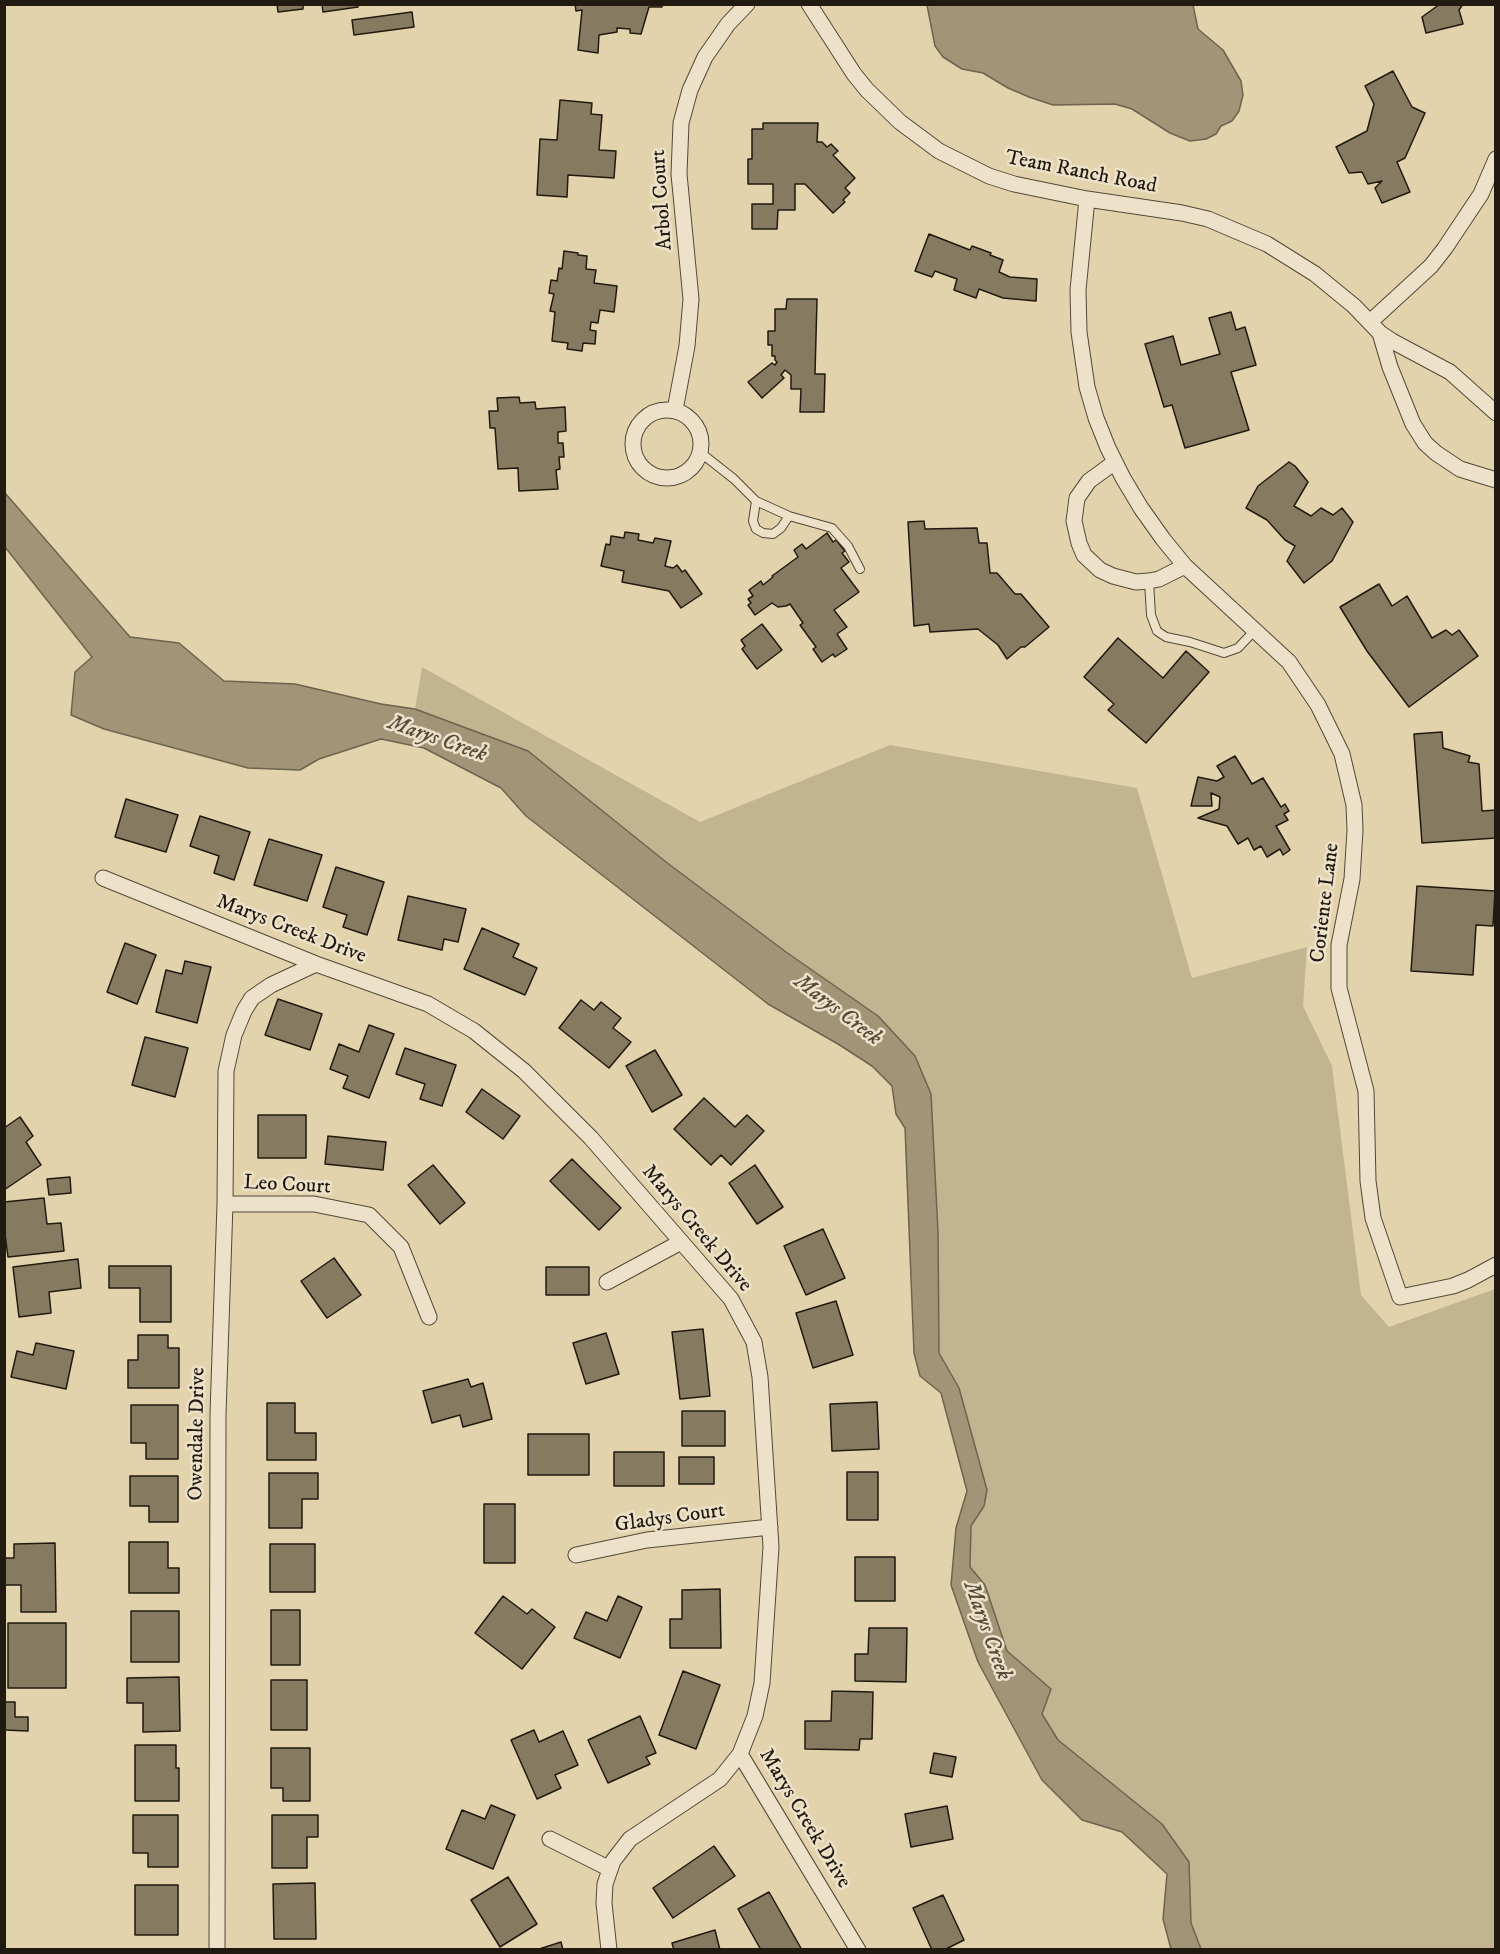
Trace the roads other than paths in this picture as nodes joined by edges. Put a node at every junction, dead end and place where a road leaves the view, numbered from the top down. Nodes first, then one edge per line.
1 (747, 4) edge
2 (809, 4) edge
3 (1496, 159) edge
4 (1087, 199) junction
5 (1375, 328) junction
6 (675, 410) junction
7 (1496, 414) edge
8 (700, 453) junction
9 (1115, 462) junction
10 (1496, 480) edge
11 (756, 501) junction
12 (789, 516) junction
13 (1185, 566) junction
14 (860, 569) dead end
15 (1149, 581) junction
16 (1255, 630) junction
17 (103, 878) dead end
18 (316, 964) junction
19 (225, 1204) junction
20 (681, 1242) junction
21 (1496, 1265) edge
22 (607, 1282) dead end
23 (429, 1317) dead end
24 (770, 1527) junction
25 (576, 1555) dead end
26 (740, 1754) junction
27 (550, 1839) dead end
28 (610, 1869) junction
29 (218, 1950) edge
30 (609, 1950) edge
31 (858, 1950) edge

1 - 6 street, Arbol Court
2 - 4 street, Team Ranch Road
3 - 5 street
4 - 5 street, Team Ranch Road
4 - 9 street, Coriente Lane
5 - 7 street, Team Ranch Road
5 - 10 street, Team Ranch Road
6 - 8 street
6 - 8 street
8 - 11 lane
9 - 13 street, Coriente Lane
9 - 15 street
11 - 12 lane
11 - 12 lane
12 - 14 lane
13 - 15 street
13 - 16 street, Coriente Lane
15 - 16 lane
16 - 21 street, Coriente Lane
17 - 18 street, Marys Creek Drive
18 - 19 street, Owendale Drive
18 - 20 street, Marys Creek Drive
19 - 23 street, Leo Court
19 - 29 street, Owendale Drive
20 - 22 street
20 - 24 street, Marys Creek Drive
24 - 25 street, Gladys Court
24 - 26 street, Marys Creek Drive
26 - 28 street
26 - 31 street, Marys Creek Drive
27 - 28 street
28 - 30 street

